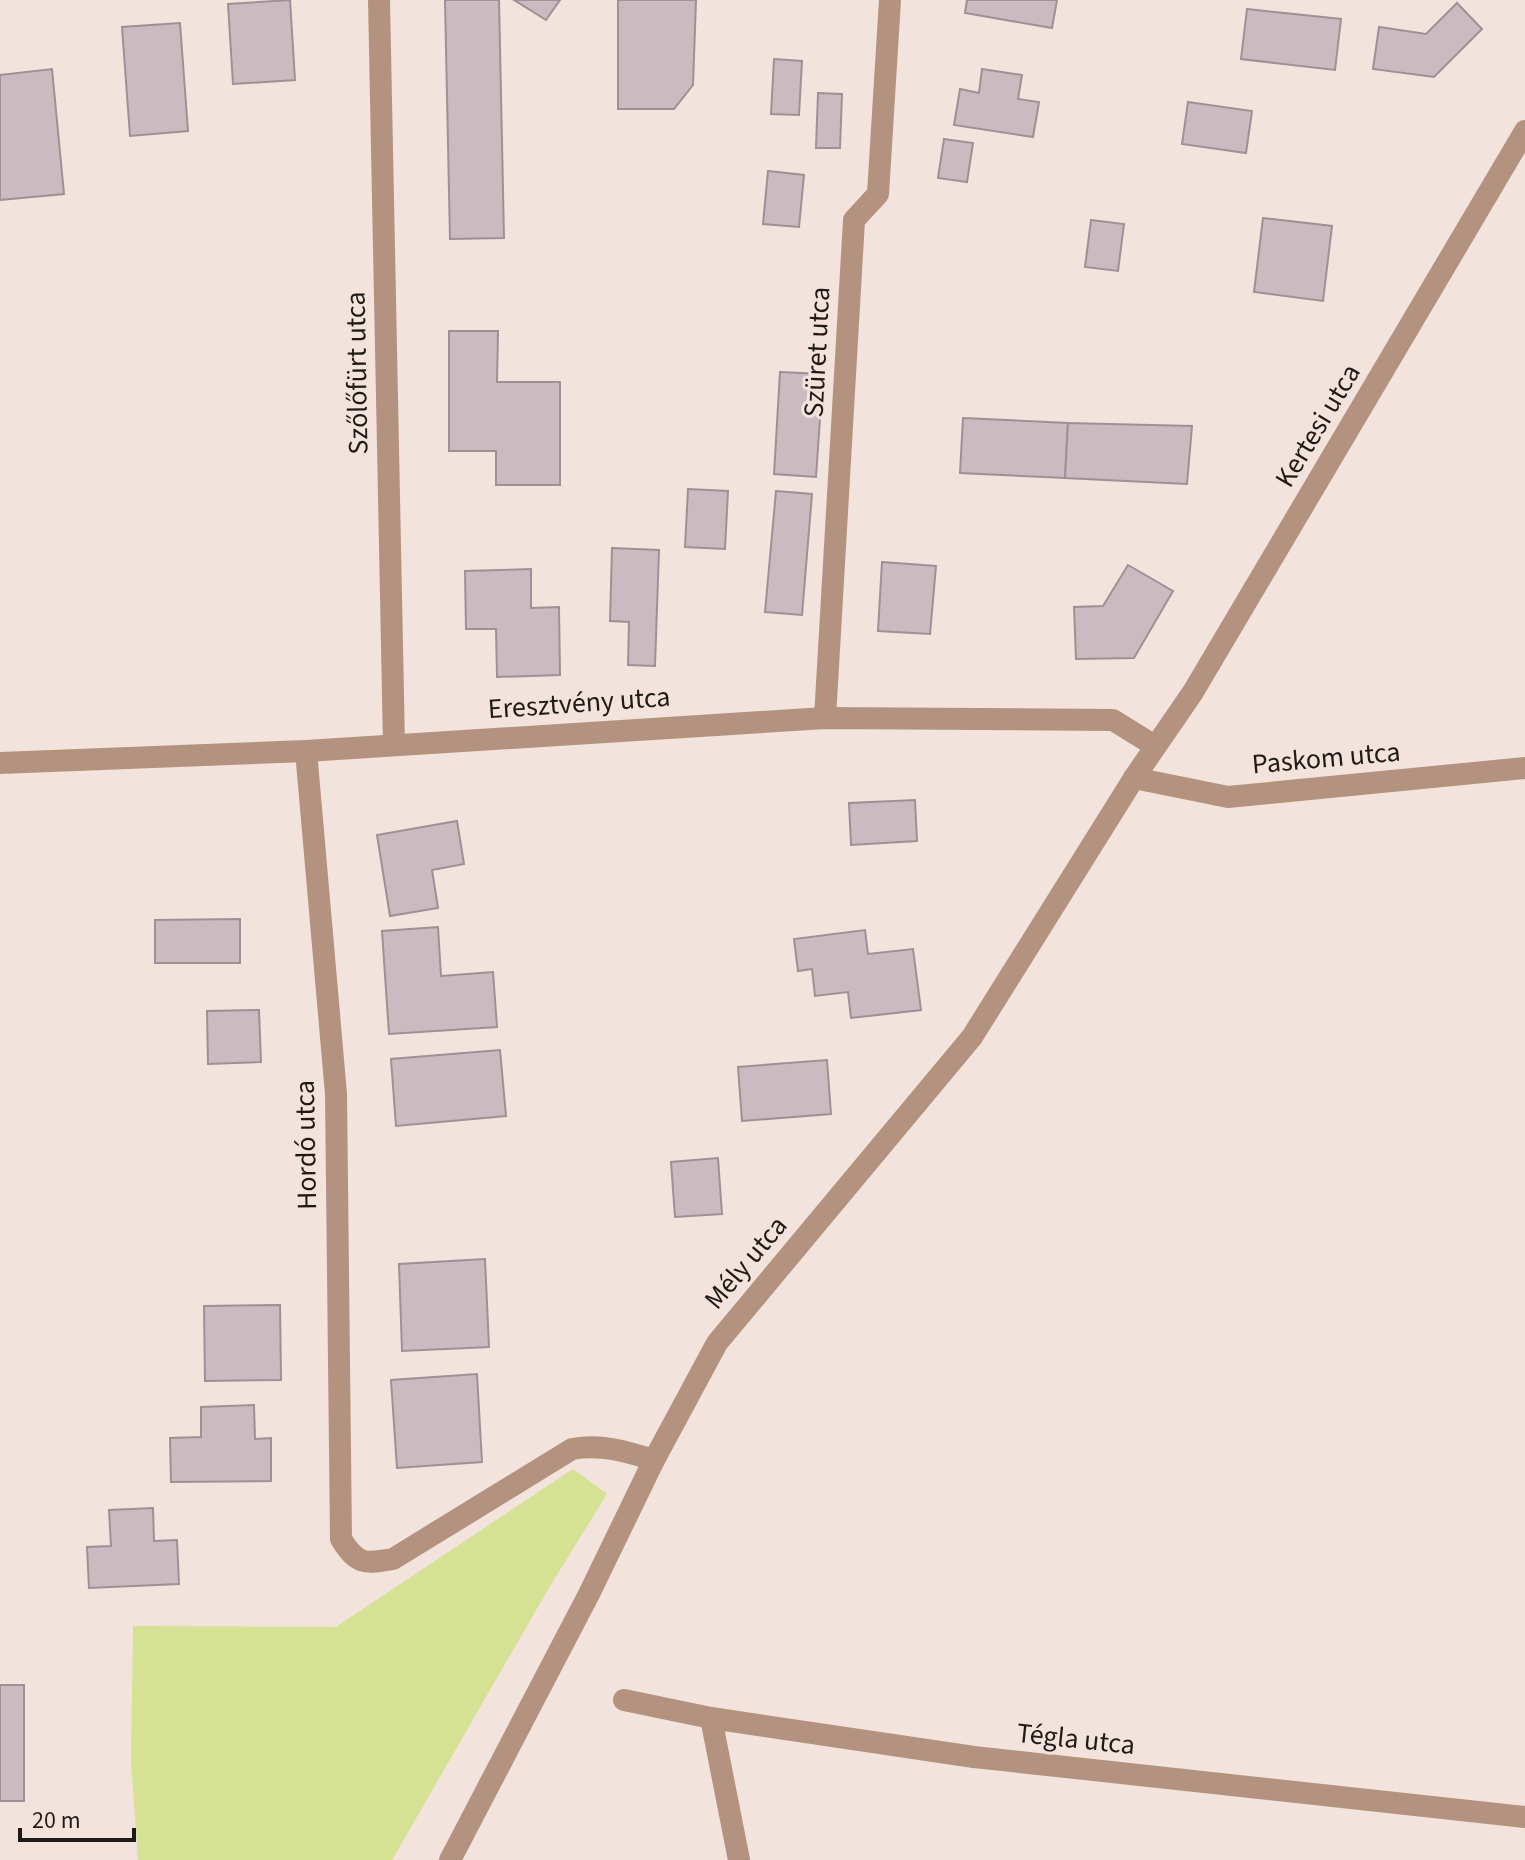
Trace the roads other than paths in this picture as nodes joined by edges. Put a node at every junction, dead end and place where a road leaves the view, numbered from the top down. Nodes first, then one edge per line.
1 (379, 0) edge
2 (890, 0) edge
3 (1525, 131) edge
4 (825, 718) junction
5 (394, 745) junction
6 (1155, 746) junction
7 (306, 751) junction
8 (0, 763) edge
9 (1525, 768) edge
10 (1134, 778) junction
11 (654, 1460) junction
12 (624, 1700) dead end
13 (711, 1718) junction
14 (1525, 1817) edge
15 (450, 1860) edge
16 (739, 1860) edge

1 - 5 street, Szőlőfürt utca
2 - 4 street, Szüret utca
3 - 6 street, Kertesi utca
4 - 5 street, Eresztvény utca
4 - 6 street, Eresztvény utca
5 - 7 street, Eresztvény utca
6 - 10 street, Mély utca
7 - 8 street, Eresztvény utca
7 - 11 street, Hordó utca
9 - 10 street, Paskom utca
10 - 11 street, Mély utca
11 - 15 street, Mély utca
12 - 13 street, Tégla utca
13 - 14 street, Tégla utca
13 - 16 street

